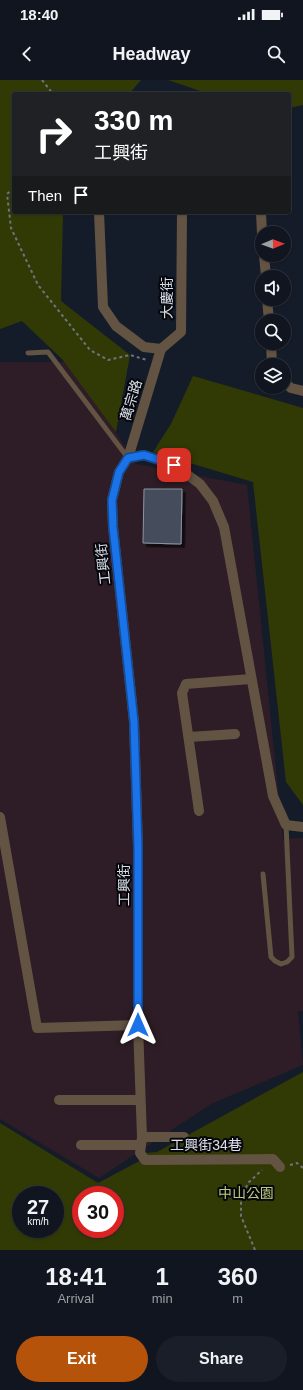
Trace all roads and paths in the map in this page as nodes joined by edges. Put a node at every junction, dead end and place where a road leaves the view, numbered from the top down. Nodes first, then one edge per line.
1 (42, 80) edge
2 (51, 92) edge
3 (12, 190) edge
4 (99, 214) edge
5 (182, 214) edge
6 (261, 214) edge
7 (262, 226) edge
8 (161, 349) junction
9 (28, 353) dead end
10 (156, 363) junction
11 (291, 388) edge
12 (303, 391) edge
13 (128, 458) junction
14 (251, 679) junction
15 (235, 734) dead end
16 (188, 737) junction
17 (199, 811) dead end
18 (0, 816) edge
19 (286, 825) junction
20 (303, 827) edge
21 (263, 874) dead end
22 (138, 1025) junction
23 (59, 1100) dead end
24 (140, 1100) junction
25 (184, 1136) dead end
26 (142, 1141) junction
27 (81, 1145) dead end
28 (280, 1167) junction
29 (303, 1168) edge
30 (255, 1250) edge

1 - 2 path
3 - 10 path
4 - 8 street
5 - 8 street, 大慶街
6 - 7 street
8 - 10 street, 萬宗路
9 - 13 lane
10 - 13 street, 萬宗路
11 - 12 street
13 - 14 street
13 - 22 street, 工興街
14 - 16 street
14 - 19 street
15 - 16 street
16 - 17 street
18 - 22 street
19 - 20 street
19 - 21 lane
22 - 24 street, 工興街
23 - 24 street
24 - 26 street, 工興街
25 - 26 street
26 - 27 street
26 - 28 street, 工興街34巷
28 - 29 path
28 - 30 path

